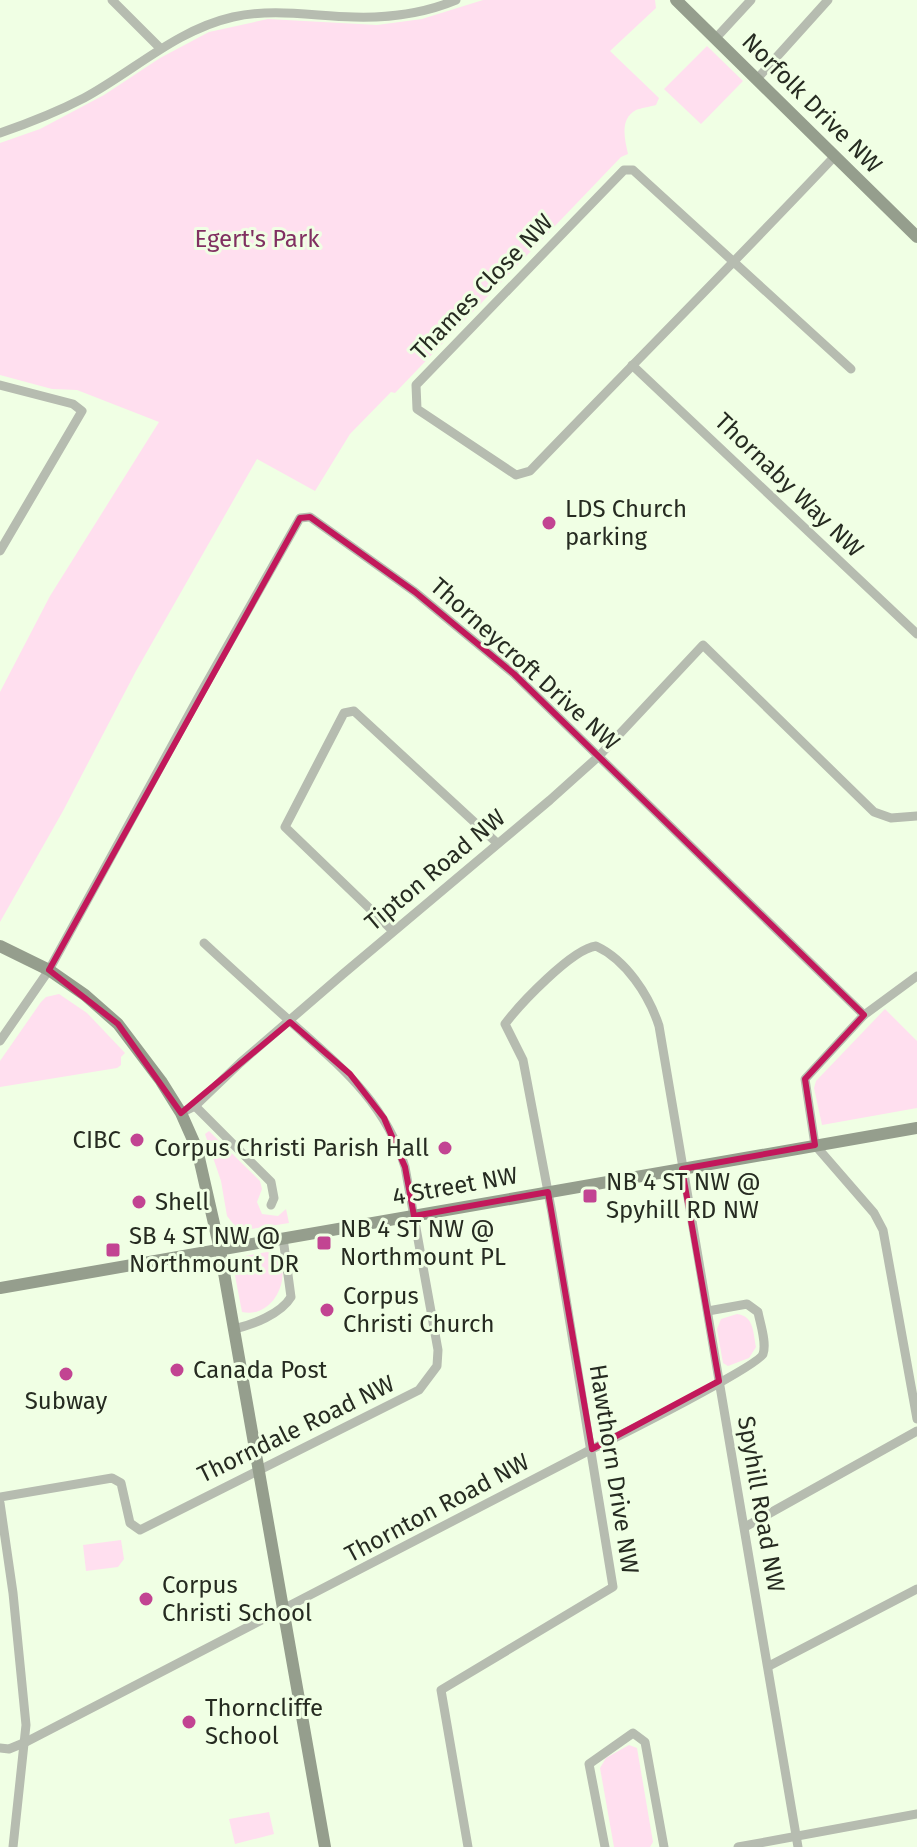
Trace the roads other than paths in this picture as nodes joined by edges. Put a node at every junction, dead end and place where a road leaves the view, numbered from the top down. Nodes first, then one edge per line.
1 (112, 0) edge
2 (311, 0) edge
3 (456, 0) edge
4 (676, 0) edge
5 (751, 0) edge
6 (828, 0) edge
7 (318, 14) junction
8 (715, 39) junction
9 (160, 48) junction
10 (756, 80) junction
11 (0, 133) edge
12 (834, 157) junction
13 (917, 237) edge
14 (734, 260) junction
15 (632, 365) junction
16 (851, 369) dead end
17 (0, 385) edge
18 (0, 551) edge
19 (917, 634) edge
20 (599, 756) junction
21 (917, 816) edge
22 (497, 843) junction
23 (393, 931) junction
24 (204, 943) dead end
25 (0, 946) edge
26 (49, 970) junction
27 (917, 976) edge
28 (864, 1015) junction
29 (290, 1021) junction
30 (0, 1041) edge
31 (195, 1106) junction
32 (181, 1113) junction
33 (917, 1128) edge
34 (815, 1145) junction
35 (682, 1169) junction
36 (548, 1192) junction
37 (271, 1205) dead end
38 (414, 1216) junction
39 (283, 1238) junction
40 (220, 1250) junction
41 (0, 1288) edge
42 (708, 1311) junction
43 (234, 1329) junction
44 (719, 1381) junction
45 (917, 1419) edge
46 (917, 1431) edge
47 (592, 1449) junction
48 (258, 1469) junction
49 (0, 1500) edge
50 (745, 1527) junction
51 (917, 1589) edge
52 (13, 1593) junction
53 (0, 1595) edge
54 (283, 1610) junction
55 (769, 1666) junction
56 (26, 1742) junction
57 (0, 1748) edge
58 (917, 1814) edge
59 (798, 1842) edge
60 (13, 1847) edge
61 (325, 1847) edge
62 (468, 1847) edge
63 (605, 1847) edge
64 (664, 1847) edge
65 (738, 1847) edge

1 - 9 street
2 - 7 street
3 - 7 street
4 - 8 street, Norfolk Drive NW
5 - 8 street
6 - 10 street
7 - 9 street
8 - 10 street, Norfolk Drive NW
9 - 11 street
10 - 12 street, Norfolk Drive NW
12 - 13 street, Norfolk Drive NW
12 - 14 street, Thames Close NW
14 - 15 street, Thames Close NW
14 - 15 street, Thames Close NW
14 - 16 street
15 - 19 street, Thornaby Way NW
17 - 18 street
20 - 21 street, Tipton Road NW
20 - 22 street, Tipton Road NW
20 - 26 street, Thorneycroft Drive NW
20 - 28 street, Thorneycroft Drive NW
22 - 23 street, Tipton Road NW
22 - 23 street
23 - 29 street, Tipton Road NW
24 - 29 street, Thorndale Road NW
25 - 26 street
26 - 30 street, Thorneycroft Drive NW
26 - 32 street
27 - 28 street
28 - 34 street
29 - 31 street, Tipton Road NW
29 - 38 street, Thorndale Road NW
31 - 32 street, Tipton Road NW
31 - 37 street
32 - 40 street
33 - 34 street, 4 Street NW
34 - 35 street, 4 Street NW
34 - 45 street
35 - 36 street, 4 Street NW
35 - 36 street, Hawthorn Drive NW
35 - 42 street, Spyhill Road NW
36 - 38 street, 4 Street NW
36 - 47 street, Hawthorn Drive NW
38 - 39 street, 4 Street NW
38 - 48 street, Thorndale Road NW
39 - 40 street, 4 Street NW
39 - 43 street
40 - 41 street, 4 Street NW
40 - 43 street
42 - 44 street, Spyhill Road NW
42 - 44 street, Thornton Road NW
43 - 48 street
44 - 47 street, Thornton Road NW
44 - 50 street, Spyhill Road NW
46 - 50 street
47 - 54 street, Thornton Road NW
47 - 62 street, Hawthorn Drive NW
48 - 49 street, Thorndale Road NW
48 - 54 street
49 - 52 street
50 - 55 street, Spyhill Road NW
51 - 55 street
52 - 53 street
52 - 56 street
54 - 56 street, Thornton Road NW
54 - 61 street
55 - 59 street, Spyhill Road NW
56 - 57 street, Thornton Road NW
56 - 60 street
58 - 59 street
59 - 65 street
63 - 64 street

